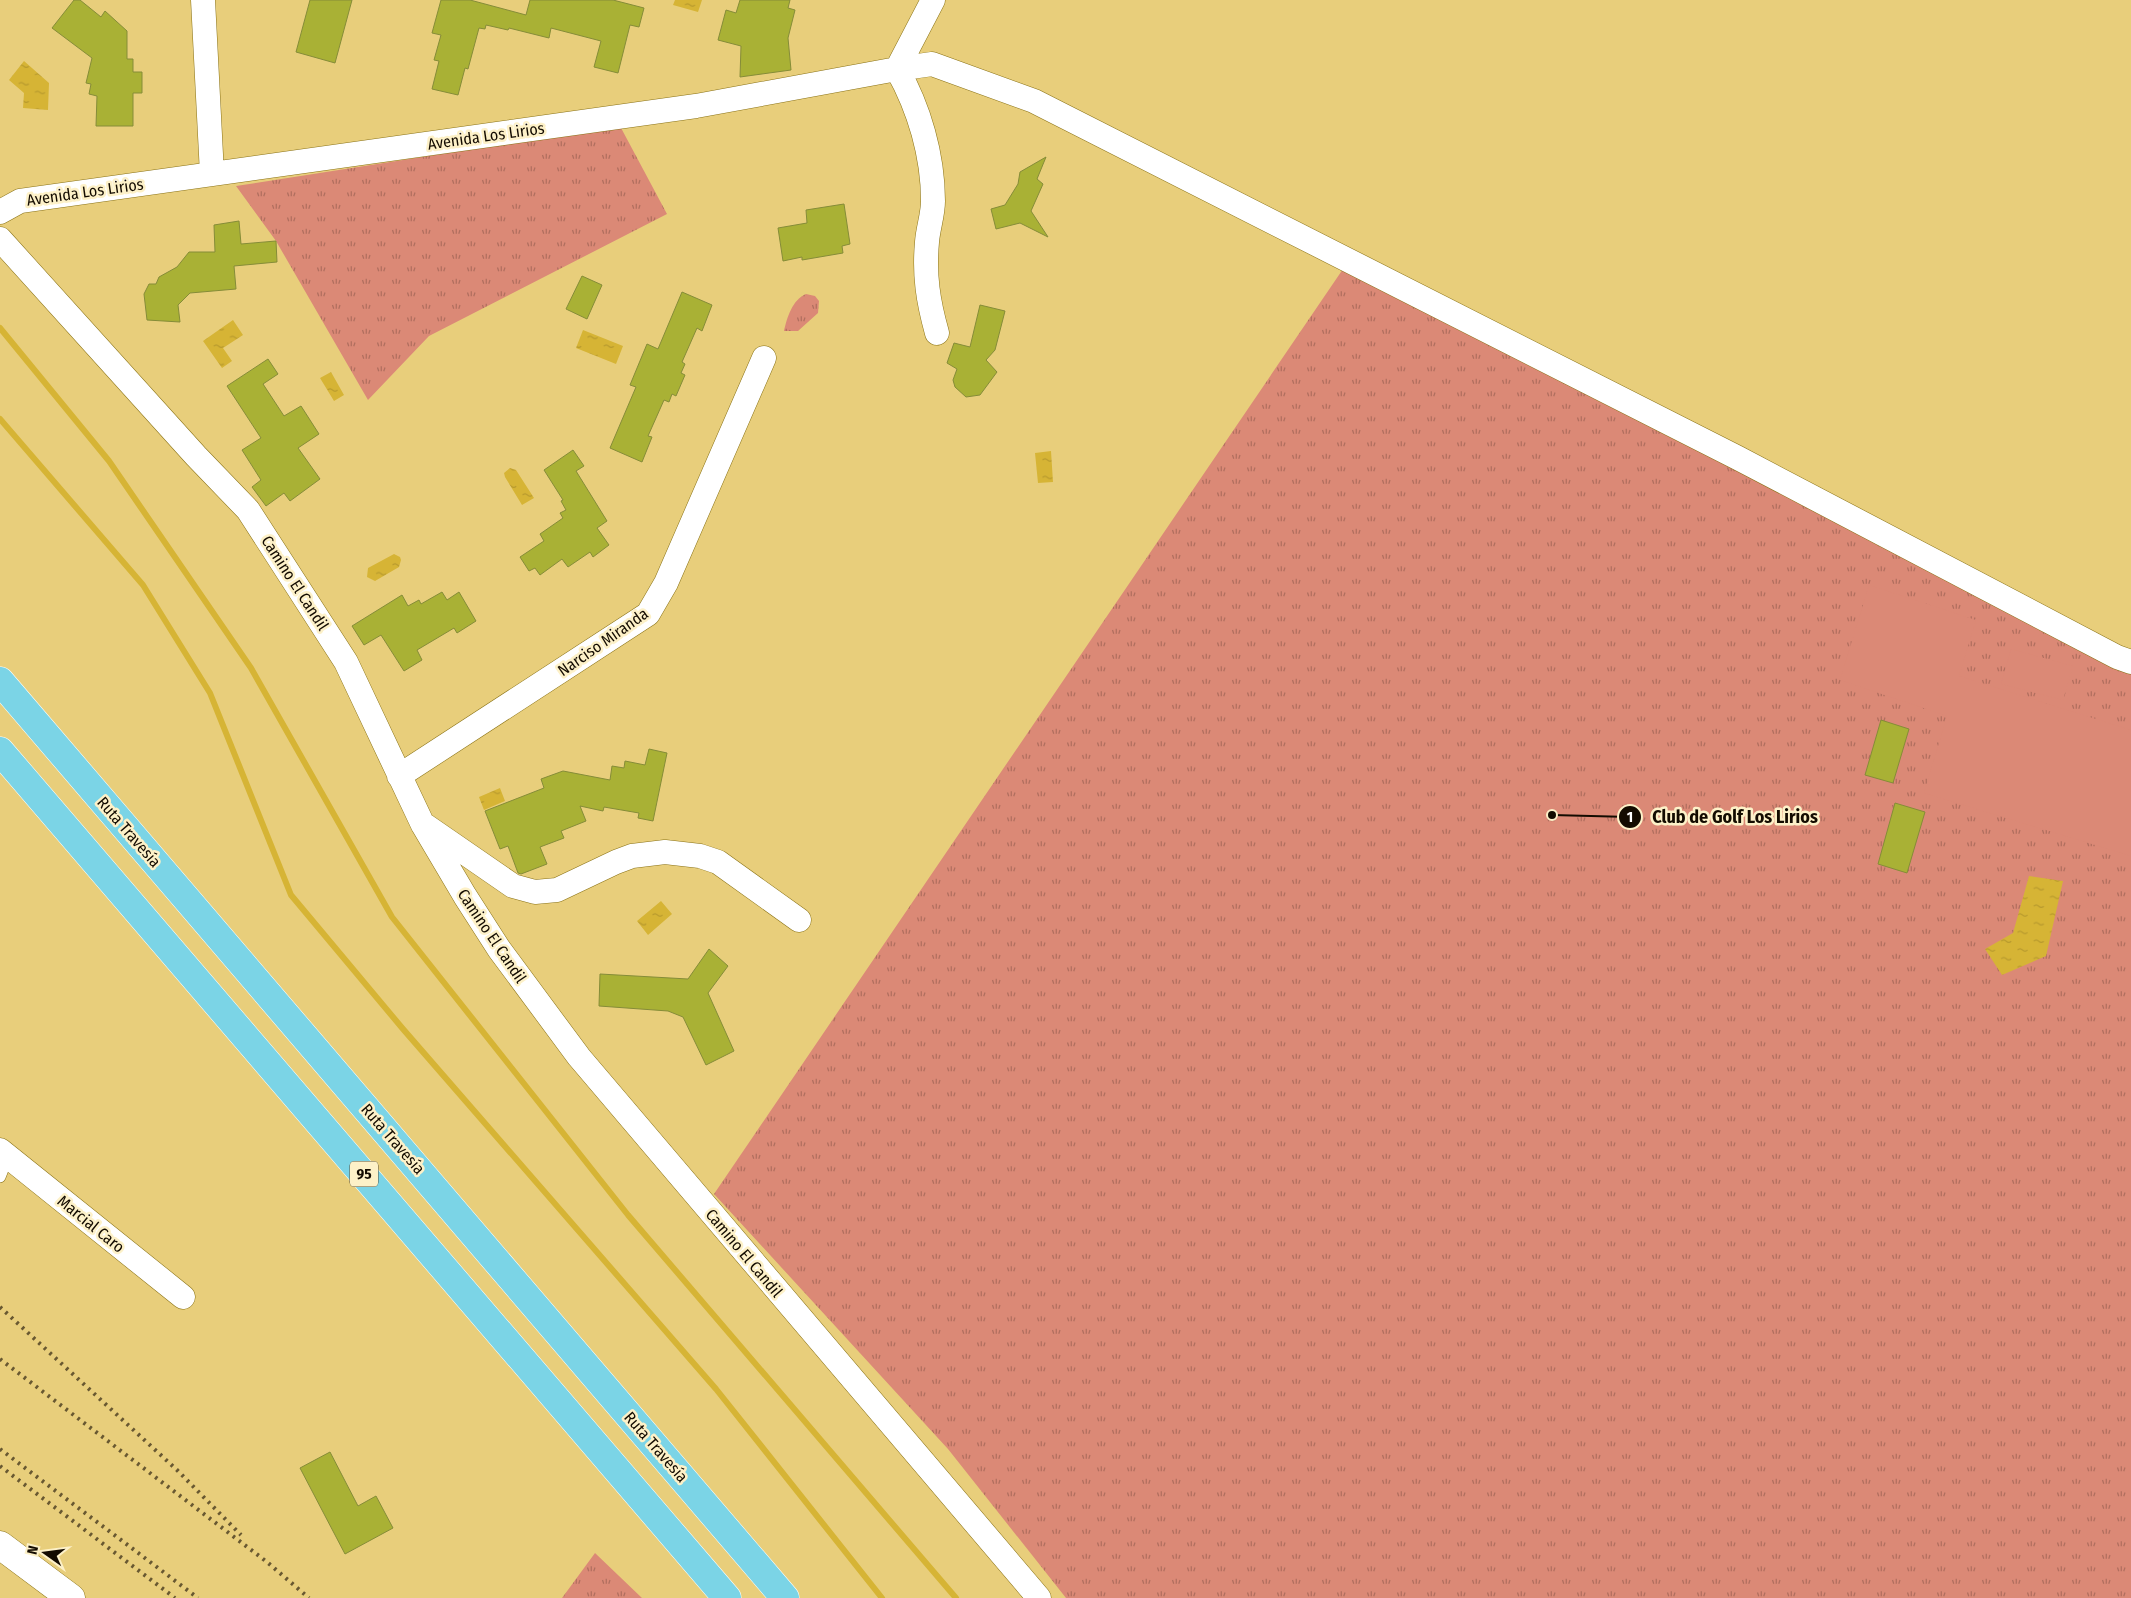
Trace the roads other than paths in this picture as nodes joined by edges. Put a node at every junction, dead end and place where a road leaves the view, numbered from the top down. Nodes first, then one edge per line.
1 (203, 0) edge
2 (932, 0) edge
3 (897, 69) junction
4 (212, 174) junction
5 (0, 212) edge
6 (0, 239) edge
7 (937, 333) dead end
8 (764, 358) dead end
9 (2131, 662) edge
10 (0, 682) edge
11 (0, 750) edge
12 (399, 776) junction
13 (423, 825) junction
14 (799, 920) dead end
15 (3, 1161) edge
16 (183, 1297) dead end
17 (0, 1546) edge
18 (68, 1597) edge
19 (727, 1598) edge
20 (785, 1598) edge
21 (1039, 1598) edge

1 - 4 street
2 - 3 street
3 - 4 street, Avenida Los Lirios
3 - 7 street
3 - 9 street, Avenida Los Lirios
4 - 5 street, Avenida Los Lirios
6 - 12 street, Camino El Candil
8 - 12 street, Narciso Miranda
10 - 20 highway, Ruta Travesía
11 - 19 highway, 95
12 - 13 street, Camino El Candil
13 - 14 street
13 - 21 street, Camino El Candil
15 - 16 street, Marcial Caro
17 - 18 main road

